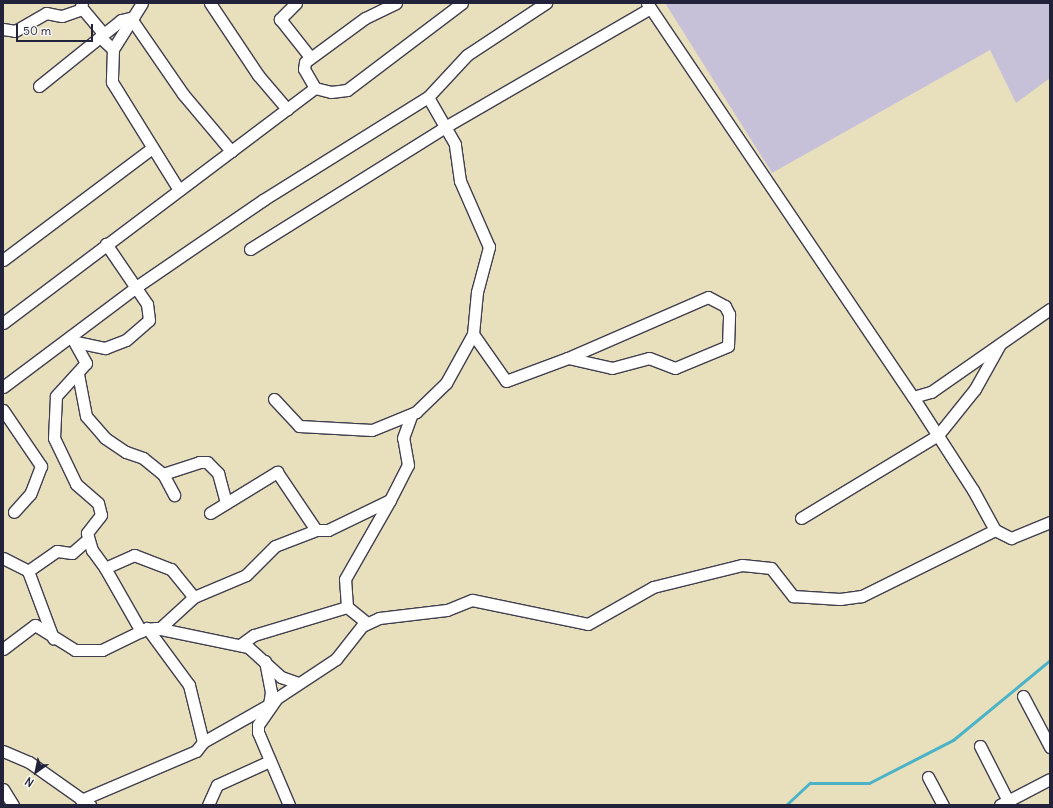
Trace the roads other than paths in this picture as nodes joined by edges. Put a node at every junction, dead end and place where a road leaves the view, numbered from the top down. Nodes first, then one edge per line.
1 (142, 3) edge
2 (210, 3) edge
3 (296, 3) edge
4 (396, 3) edge
5 (462, 3) edge
6 (546, 3) edge
7 (82, 6) edge
8 (649, 6) edge
9 (133, 19) junction
10 (3, 29) edge
11 (101, 38) junction
12 (113, 49) junction
13 (310, 57) junction
14 (39, 86) dead end
15 (315, 88) junction
16 (428, 97) junction
17 (287, 109) junction
18 (444, 128) junction
19 (151, 149) junction
20 (231, 151) junction
21 (179, 190) junction
22 (106, 244) junction
23 (250, 248) dead end
24 (3, 260) edge
25 (136, 287) junction
26 (1050, 309) edge
27 (3, 323) edge
28 (473, 334) junction
29 (74, 339) junction
30 (1000, 344) junction
31 (568, 358) junction
32 (78, 374) junction
33 (3, 387) edge
34 (913, 397) junction
35 (274, 399) dead end
36 (3, 410) edge
37 (411, 416) junction
38 (938, 436) junction
39 (163, 474) junction
40 (174, 495) dead end
41 (390, 500) junction
42 (226, 503) junction
43 (14, 512) dead end
44 (210, 513) dead end
45 (801, 518) dead end
46 (1050, 522) edge
47 (316, 530) junction
48 (995, 530) junction
49 (88, 539) junction
50 (3, 558) edge
51 (105, 568) junction
52 (28, 571) junction
53 (194, 597) junction
54 (347, 607) junction
55 (367, 623) junction
56 (149, 629) junction
57 (53, 638) junction
58 (240, 645) junction
59 (3, 649) edge
60 (265, 660) junction
61 (298, 683) junction
62 (1023, 696) dead end
63 (271, 704) junction
64 (203, 742) junction
65 (980, 746) dead end
66 (1050, 747) edge
67 (3, 751) edge
68 (270, 761) junction
69 (928, 777) dead end
70 (1050, 779) edge
71 (3, 789) edge
72 (86, 803) edge
73 (1006, 804) edge
74 (13, 805) edge
75 (208, 805) edge
76 (289, 805) edge
77 (943, 805) edge

1 - 9 street
2 - 17 street
3 - 13 street
4 - 13 street
5 - 15 street
6 - 16 street
7 - 10 street
7 - 11 street
8 - 18 street
8 - 34 street
9 - 11 street
9 - 12 street
9 - 20 street
11 - 12 street
11 - 14 street
12 - 19 street
13 - 15 street
15 - 17 street
16 - 18 street
16 - 25 street
17 - 20 street
18 - 23 street
18 - 28 street
19 - 21 street
19 - 24 street
20 - 21 street
21 - 22 street
22 - 25 street
22 - 27 street
25 - 29 street
25 - 29 street
26 - 30 street
28 - 31 street
28 - 37 street
29 - 32 street
29 - 33 street
30 - 34 street
30 - 38 street
31 - 31 street
32 - 39 street
32 - 49 street
34 - 38 street
35 - 37 street
36 - 43 street
37 - 41 street
38 - 45 street
38 - 48 street
39 - 40 street
39 - 42 street
41 - 47 street
41 - 54 street
42 - 44 street
42 - 47 street
46 - 48 street
47 - 53 street
48 - 55 street
49 - 51 street
49 - 52 street
50 - 52 street
51 - 53 street
51 - 56 street
52 - 57 street
53 - 56 street
54 - 55 street
54 - 58 street
55 - 61 street
56 - 57 street
56 - 58 street
56 - 64 street
57 - 59 street
58 - 60 street
60 - 61 street
60 - 63 street
61 - 63 street
62 - 66 street
63 - 64 street
63 - 68 street
64 - 72 street
65 - 73 street
67 - 72 street
68 - 75 street
68 - 76 street
69 - 77 street
70 - 73 street
71 - 74 street

